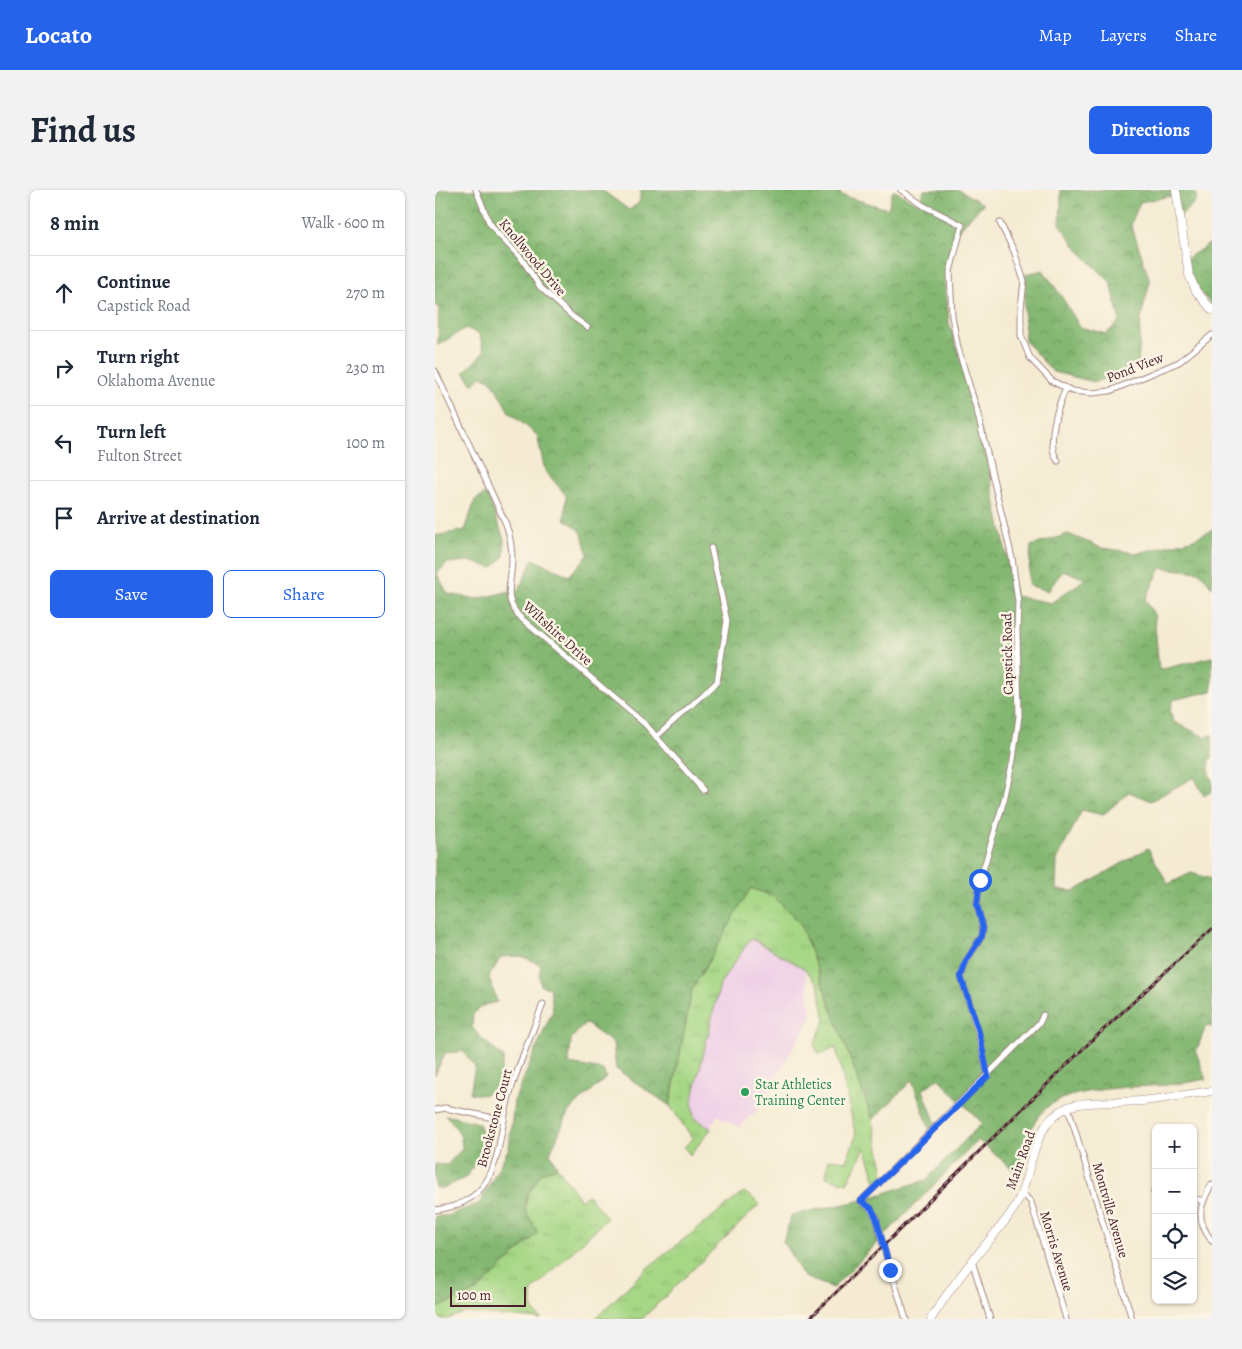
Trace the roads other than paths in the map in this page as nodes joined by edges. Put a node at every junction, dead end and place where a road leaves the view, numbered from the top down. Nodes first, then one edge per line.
1 (476, 190) edge
2 (901, 190) edge
3 (1176, 190) edge
4 (1000, 223) dead end
5 (1212, 310) edge
6 (587, 327) dead end
7 (1212, 335) edge
8 (435, 371) edge
9 (1066, 388) junction
10 (1058, 461) dead end
11 (711, 548) dead end
12 (656, 737) junction
13 (703, 790) dead end
14 (543, 1004) dead end
15 (1043, 1015) dead end
16 (988, 1076) junction
17 (1212, 1090) edge
18 (1068, 1107) junction
19 (435, 1110) edge
20 (504, 1120) junction
21 (1212, 1184) edge
22 (1022, 1193) junction
23 (1197, 1199) edge
24 (1203, 1201) junction
25 (435, 1210) edge
26 (1212, 1241) edge
27 (972, 1261) junction
28 (906, 1319) edge
29 (931, 1319) edge
30 (990, 1319) edge
31 (1066, 1319) edge
32 (1132, 1319) edge

1 - 6 street, Knollwood Drive
2 - 16 street, Capstick Road
3 - 5 main road
4 - 9 street, Pond View
7 - 9 street, Pond View
8 - 12 street, Wiltshire Drive
9 - 10 street
11 - 12 street
12 - 13 street, Wiltshire Drive
14 - 20 street, Brookstone Court
15 - 16 street
16 - 28 street
17 - 18 main road
18 - 22 main road, Main Road
18 - 32 street, Montville Avenue
19 - 20 street
20 - 25 street, Brookstone Court
21 - 24 street
22 - 27 main road, Main Road
22 - 31 street, Morris Avenue
23 - 24 street
24 - 26 street
27 - 29 main road, Main Road
27 - 30 street

